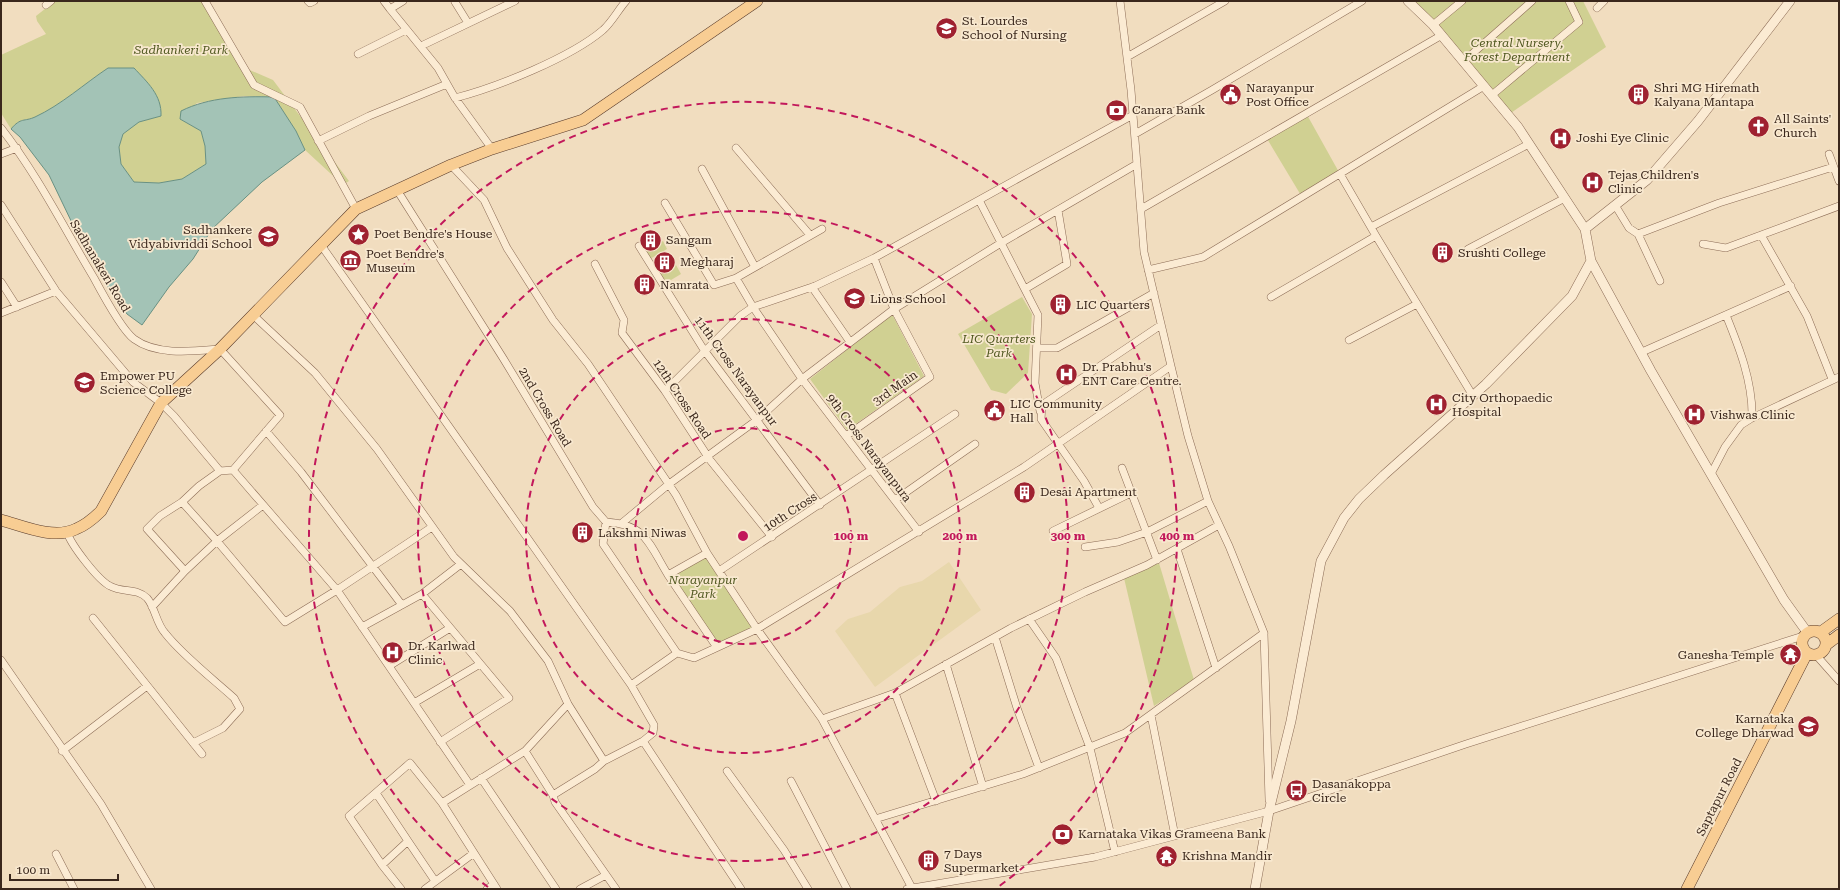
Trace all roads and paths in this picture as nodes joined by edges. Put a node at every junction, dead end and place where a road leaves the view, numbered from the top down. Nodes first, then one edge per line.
1 (215, 1) edge
2 (308, 1) edge
3 (314, 1) edge
4 (384, 1) edge
5 (403, 1) edge
6 (626, 1) edge
7 (757, 1) edge
8 (1120, 1) edge
9 (1225, 1) edge
10 (1362, 1) edge
11 (1408, 1) edge
12 (1462, 1) edge
13 (1532, 1) edge
14 (1569, 1) edge
15 (1604, 1) edge
16 (1790, 1) edge
17 (455, 2) dead end
18 (511, 2) edge
19 (207, 3) edge
20 (1597, 8) dead end
21 (390, 9) junction
22 (468, 23) junction
23 (1433, 24) junction
24 (406, 30) junction
25 (1442, 35) junction
26 (421, 46) junction
27 (358, 54) dead end
28 (1127, 57) junction
29 (1464, 61) junction
30 (447, 84) junction
31 (1484, 86) junction
32 (1492, 95) junction
33 (455, 98) junction
34 (1133, 115) junction
35 (1, 128) edge
36 (1135, 134) junction
37 (318, 140) junction
38 (1529, 144) junction
39 (16, 148) junction
40 (736, 148) dead end
41 (492, 149) junction
42 (1, 154) edge
43 (1829, 154) dead end
44 (1137, 164) junction
45 (451, 165) junction
46 (1833, 167) junction
47 (702, 169) dead end
48 (1340, 174) junction
49 (1839, 181) edge
50 (397, 190) junction
51 (1565, 198) junction
52 (979, 200) junction
53 (665, 204) dead end
54 (1, 205) edge
55 (1615, 205) junction
56 (1839, 206) edge
57 (356, 209) junction
58 (1141, 209) junction
59 (1058, 210) junction
60 (1371, 227) junction
61 (822, 228) dead end
62 (1585, 229) junction
63 (1638, 234) junction
64 (810, 235) junction
65 (1761, 235) junction
66 (1376, 236) junction
67 (1001, 243) junction
68 (1703, 244) dead end
69 (321, 245) junction
70 (639, 246) dead end
71 (1468, 249) dead end
72 (874, 258) junction
73 (1591, 261) junction
74 (595, 264) dead end
75 (755, 267) junction
76 (1148, 270) junction
77 (736, 278) junction
78 (1660, 281) dead end
79 (1, 282) edge
80 (812, 287) junction
81 (1790, 287) junction
82 (1025, 289) junction
83 (56, 292) junction
84 (1154, 293) junction
85 (1271, 297) dead end
86 (1417, 304) junction
87 (17, 307) junction
88 (753, 307) junction
89 (894, 309) junction
90 (1, 313) edge
91 (253, 315) junction
92 (1726, 315) junction
93 (1161, 325) junction
94 (1349, 340) dead end
95 (850, 342) junction
96 (1037, 348) junction
97 (220, 349) junction
98 (704, 350) junction
99 (1642, 352) junction
100 (1171, 366) junction
101 (802, 378) junction
102 (1835, 378) edge
103 (665, 391) junction
104 (1473, 396) junction
105 (161, 403) junction
106 (955, 414) dead end
107 (1752, 418) junction
108 (1041, 419) junction
109 (757, 420) junction
110 (266, 431) junction
111 (846, 436) junction
112 (975, 444) dead end
113 (1059, 444) junction
114 (708, 457) junction
115 (1122, 468) dead end
116 (233, 470) junction
117 (872, 470) junction
118 (220, 471) junction
119 (1711, 474) junction
120 (669, 484) junction
121 (1131, 493) junction
122 (895, 500) junction
123 (1208, 501) junction
124 (182, 502) junction
125 (263, 505) junction
126 (820, 505) junction
127 (1099, 508) junction
128 (1, 520) edge
129 (606, 522) junction
130 (622, 523) junction
131 (1218, 525) junction
132 (432, 527) junction
133 (1052, 530) dead end
134 (67, 532) junction
135 (919, 532) junction
136 (1147, 532) junction
137 (772, 537) junction
138 (217, 541) junction
139 (1085, 548) dead end
140 (1177, 548) junction
141 (707, 553) junction
142 (1157, 560) junction
143 (461, 564) junction
144 (372, 566) junction
145 (184, 570) junction
146 (719, 571) junction
147 (668, 575) junction
148 (337, 590) junction
149 (422, 594) junction
150 (402, 605) junction
151 (152, 607) junction
152 (93, 618) dead end
153 (1029, 619) junction
154 (1839, 619) edge
155 (362, 627) junction
156 (450, 628) junction
157 (757, 629) junction
158 (1821, 632) junction
159 (1264, 633) junction
160 (1805, 634) junction
161 (1839, 635) edge
162 (995, 637) junction
163 (1826, 645) junction
164 (716, 646) junction
165 (677, 653) junction
166 (1812, 654) junction
167 (1, 660) edge
168 (480, 664) junction
169 (946, 664) junction
170 (388, 666) junction
171 (1216, 668) junction
172 (1839, 680) edge
173 (631, 685) junction
174 (147, 686) junction
175 (895, 693) junction
176 (414, 703) junction
177 (568, 704) junction
178 (1151, 714) junction
179 (822, 719) junction
180 (643, 740) junction
181 (440, 742) junction
182 (193, 744) junction
183 (1090, 748) junction
184 (62, 751) junction
185 (524, 751) junction
186 (202, 754) dead end
187 (604, 761) junction
188 (1038, 768) junction
189 (726, 771) dead end
190 (481, 778) junction
191 (791, 782) dead end
192 (470, 785) junction
193 (982, 787) junction
194 (376, 793) junction
195 (553, 795) junction
196 (936, 801) junction
197 (442, 802) junction
198 (1269, 811) junction
199 (875, 819) junction
200 (1175, 836) junction
201 (408, 841) junction
202 (1115, 852) junction
203 (474, 853) junction
204 (56, 854) dead end
205 (382, 865) junction
206 (606, 875) junction
207 (435, 881) junction
208 (496, 887) edge
209 (931, 887) edge
210 (74, 889) edge
211 (151, 889) edge
212 (401, 889) edge
213 (425, 889) edge
214 (487, 889) edge
215 (556, 889) edge
216 (580, 889) edge
217 (616, 889) edge
218 (741, 889) edge
219 (808, 889) edge
220 (848, 889) edge
221 (909, 889) edge
222 (1255, 889) edge
223 (1687, 889) edge

1 - 19 street
2 - 3 street
4 - 21 street
5 - 21 street
6 - 33 street
7 - 41 main road
8 - 28 street
9 - 28 street
10 - 36 street
11 - 23 street
12 - 23 street
13 - 29 street
14 - 32 street
15 - 20 street
16 - 55 street
17 - 22 street
18 - 22 street
19 - 37 street
21 - 24 street
22 - 26 street
23 - 25 street
24 - 26 street
24 - 27 street
25 - 29 street
25 - 58 street
26 - 30 street
28 - 34 street
29 - 31 street
30 - 33 street
30 - 37 street
31 - 32 street
31 - 48 street
32 - 38 street
33 - 41 street
34 - 36 street
34 - 52 street
35 - 39 street, Sadhanakeri Road
36 - 44 street
37 - 57 street
38 - 51 street
38 - 60 street
39 - 42 street
39 - 97 street, Sadhanakeri Road
40 - 64 street
41 - 45 main road
43 - 46 street
44 - 58 street
44 - 59 street
45 - 50 main road
45 - 120 street
46 - 49 street
46 - 63 street
47 - 75 street
48 - 60 street
48 - 76 street
50 - 57 main road
50 - 129 street, 2nd Cross Road
51 - 62 street
51 - 71 street
52 - 67 street
52 - 72 street
53 - 77 street
54 - 83 street
55 - 62 street
55 - 63 street
56 - 65 street
57 - 69 main road
58 - 76 street
59 - 67 street
59 - 82 street
60 - 66 street
61 - 64 street
62 - 73 street
63 - 78 street
64 - 75 street
65 - 68 street
65 - 81 street
66 - 85 street
66 - 86 street
67 - 82 street
67 - 89 street
69 - 91 main road
69 - 173 street
70 - 98 street, 11th Cross Narayanpur
72 - 80 street
72 - 89 street
73 - 99 street
73 - 104 street
74 - 103 street, 12th Cross Road
75 - 77 street
76 - 84 street
77 - 88 street, 9th Cross Narayanpura
79 - 87 street
80 - 88 street
80 - 95 street
81 - 92 street
81 - 102 street
82 - 96 street
83 - 87 street
83 - 105 street
84 - 93 street
84 - 96 street
86 - 94 street
86 - 104 street
87 - 90 street
88 - 98 street
88 - 101 street, 9th Cross Narayanpura
89 - 95 street
89 - 111 street, 3rd Main
91 - 97 main road
91 - 132 street
92 - 99 street
92 - 107 street
93 - 100 street
93 - 108 street
95 - 101 street
96 - 108 street
97 - 105 main road
97 - 110 street
98 - 103 street
98 - 109 street, 11th Cross Narayanpur
99 - 119 street
100 - 113 street
100 - 123 street
101 - 109 street
101 - 111 street, 9th Cross Narayanpura
102 - 107 street
103 - 114 street, 12th Cross Road
104 - 198 street
105 - 118 street
105 - 134 main road
106 - 117 street, 10th Cross
107 - 119 street
108 - 113 street
109 - 114 street
109 - 126 street, 11th Cross Narayanpur
110 - 116 street
110 - 144 street
111 - 117 street, 9th Cross Narayanpura
112 - 122 street
113 - 127 street
113 - 135 street
114 - 120 street
114 - 137 street, 12th Cross Road
115 - 121 street
116 - 118 street
116 - 125 street
117 - 122 street, 9th Cross Narayanpura
117 - 126 street, 10th Cross
118 - 124 street
119 - 160 street
120 - 130 street
120 - 141 street
121 - 127 street
121 - 136 street
122 - 135 street, 9th Cross Narayanpura
123 - 131 street
123 - 136 street
124 - 138 street
124 - 145 street
125 - 138 street
125 - 148 street
126 - 137 street, 10th Cross
127 - 133 street
128 - 134 main road
129 - 130 street
129 - 165 street
130 - 147 street
131 - 140 street
131 - 159 street
132 - 143 street
132 - 144 street
134 - 151 street
135 - 157 street
136 - 139 street
136 - 142 street
137 - 146 street, 10th Cross
138 - 145 street
138 - 148 street
140 - 142 street
140 - 171 street
141 - 146 street
141 - 147 street
142 - 153 street
143 - 149 street
143 - 177 street
144 - 148 street
144 - 150 street
145 - 151 street
146 - 157 street
147 - 164 street
148 - 155 street
149 - 150 street
149 - 156 street
150 - 155 street
151 - 182 street
152 - 174 street
153 - 162 street
153 - 183 street
154 - 158 main road
155 - 170 street
156 - 168 street
156 - 170 street
157 - 164 street
157 - 179 street
158 - 160 main road
158 - 163 main road
159 - 171 street
159 - 198 street
160 - 166 main road
160 - 198 street
161 - 163 main road
162 - 169 street
162 - 188 street
163 - 166 main road
164 - 165 street
165 - 173 street
166 - 172 street
166 - 223 main road, Saptapur Road
167 - 184 street
168 - 176 street
168 - 181 street
169 - 175 street
169 - 193 street
170 - 176 street
171 - 178 street
173 - 180 street
174 - 182 street
174 - 184 street
175 - 179 street
175 - 196 street
176 - 181 street
177 - 185 street
177 - 187 street
178 - 183 street
178 - 200 street
179 - 199 street
180 - 187 street
180 - 218 street
181 - 192 street
182 - 186 street
183 - 188 street
183 - 202 street
184 - 211 street
185 - 190 street
185 - 195 street
187 - 195 street
188 - 193 street
189 - 219 street
190 - 192 street
190 - 215 street
191 - 220 street
192 - 197 street
193 - 196 street
194 - 197 street
194 - 201 street
194 - 205 street
195 - 206 street
196 - 199 street
197 - 203 street
198 - 200 street
198 - 222 street
199 - 221 street
200 - 202 street
201 - 205 street
201 - 207 street
202 - 209 street
203 - 207 street
203 - 208 street
204 - 210 street
205 - 212 street
206 - 216 street
206 - 217 street
207 - 213 street
208 - 214 street
209 - 221 street

